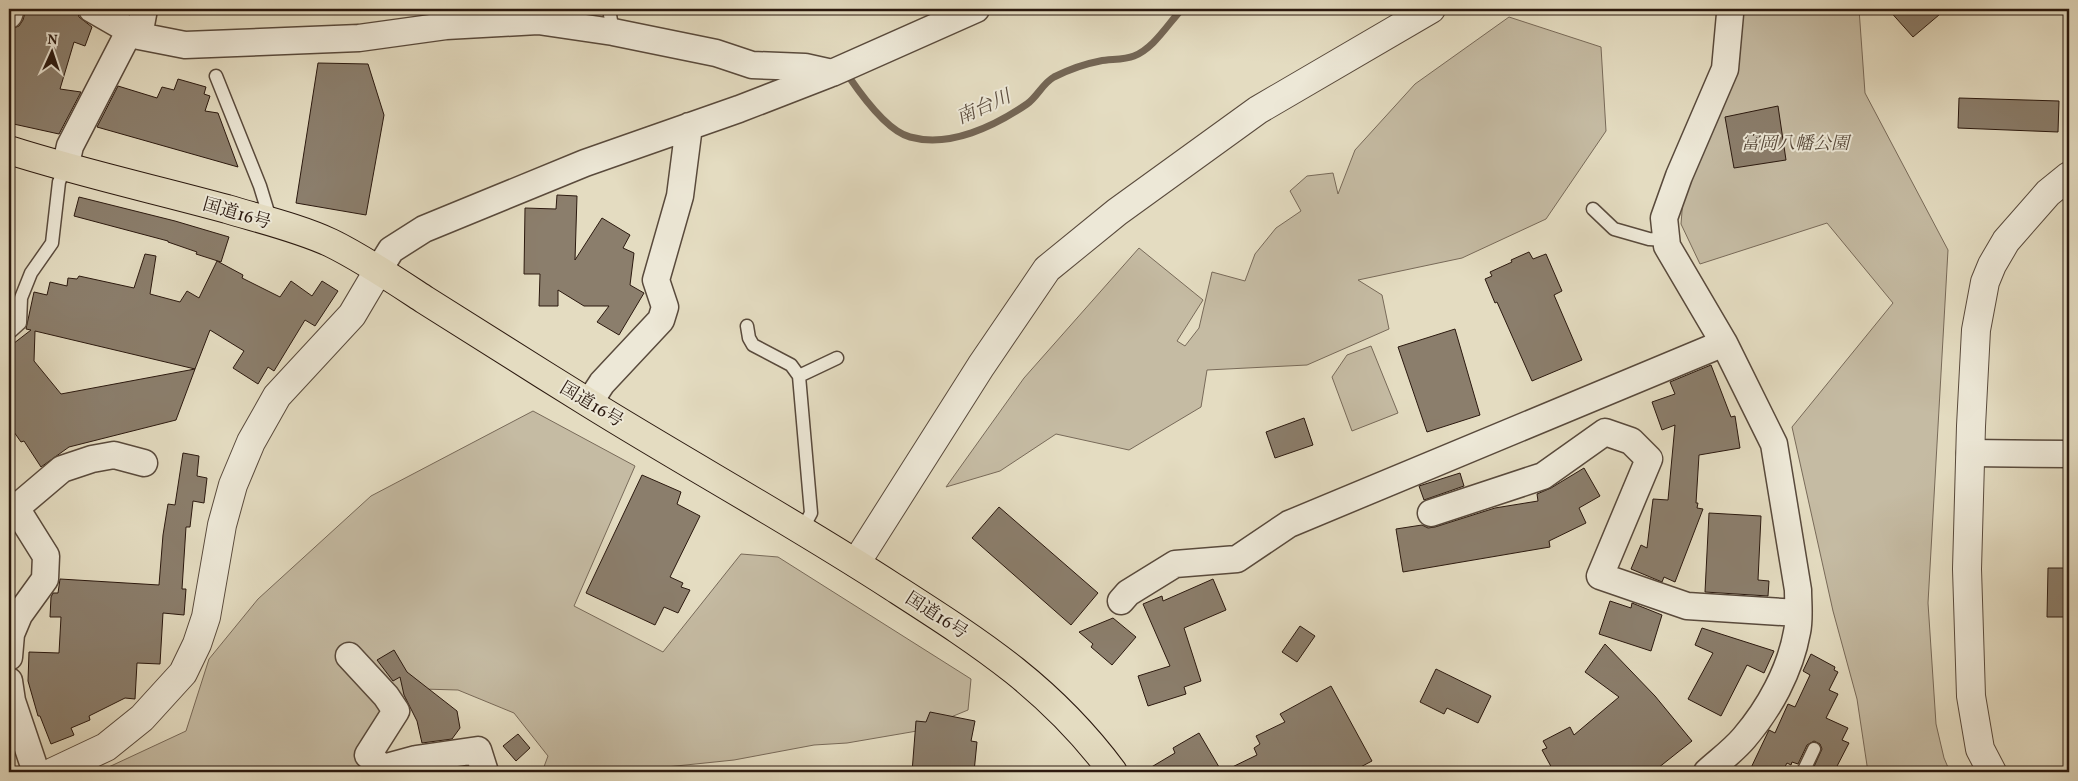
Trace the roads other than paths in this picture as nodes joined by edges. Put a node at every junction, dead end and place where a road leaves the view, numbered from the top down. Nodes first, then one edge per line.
1 (11, 9) edge
2 (92, 9) edge
3 (144, 9) edge
4 (976, 9) edge
5 (1431, 9) edge
6 (1729, 9) edge
7 (9, 15) edge
8 (611, 20) edge
9 (135, 33) junction
10 (832, 73) junction
11 (216, 76) dead end
12 (689, 126) junction
13 (9, 150) edge
14 (65, 168) junction
15 (2069, 176) edge
16 (1593, 209) dead end
17 (271, 222) junction
18 (1666, 240) junction
19 (378, 271) junction
20 (748, 326) dead end
21 (9, 333) edge
22 (1724, 343) junction
23 (837, 358) dead end
24 (799, 376) junction
25 (588, 403) junction
26 (1970, 453) junction
27 (2069, 454) edge
28 (144, 463) dead end
29 (12, 510) edge
30 (1431, 513) dead end
31 (802, 530) junction
32 (856, 563) junction
33 (1122, 601) dead end
34 (1798, 613) junction
35 (349, 656) dead end
36 (9, 657) edge
37 (9, 681) edge
38 (1814, 748) dead end
39 (36, 772) edge
40 (53, 772) edge
41 (485, 772) edge
42 (1113, 772) edge
43 (1707, 772) edge
44 (1804, 772) edge
45 (1992, 772) edge

1 - 7 street
2 - 9 street
3 - 9 street
4 - 10 street
5 - 32 street
6 - 18 street
8 - 9 street
8 - 10 street
9 - 14 street
10 - 12 street
11 - 17 lane
12 - 19 street
12 - 25 street
13 - 14 highway, 国道16号
14 - 17 highway, 国道16号
14 - 21 lane
15 - 26 street
16 - 18 lane
17 - 19 highway, 国道16号
18 - 22 street
19 - 25 highway, 国道16号
19 - 40 street
20 - 24 lane
22 - 33 street
22 - 34 street
23 - 24 lane
24 - 31 lane
25 - 31 highway, 国道16号
26 - 27 street
26 - 45 street
28 - 29 street
29 - 36 street
30 - 34 street
31 - 32 highway, 国道16号
32 - 42 highway, 国道16号
34 - 43 street
35 - 41 street
37 - 39 street
38 - 44 lane

